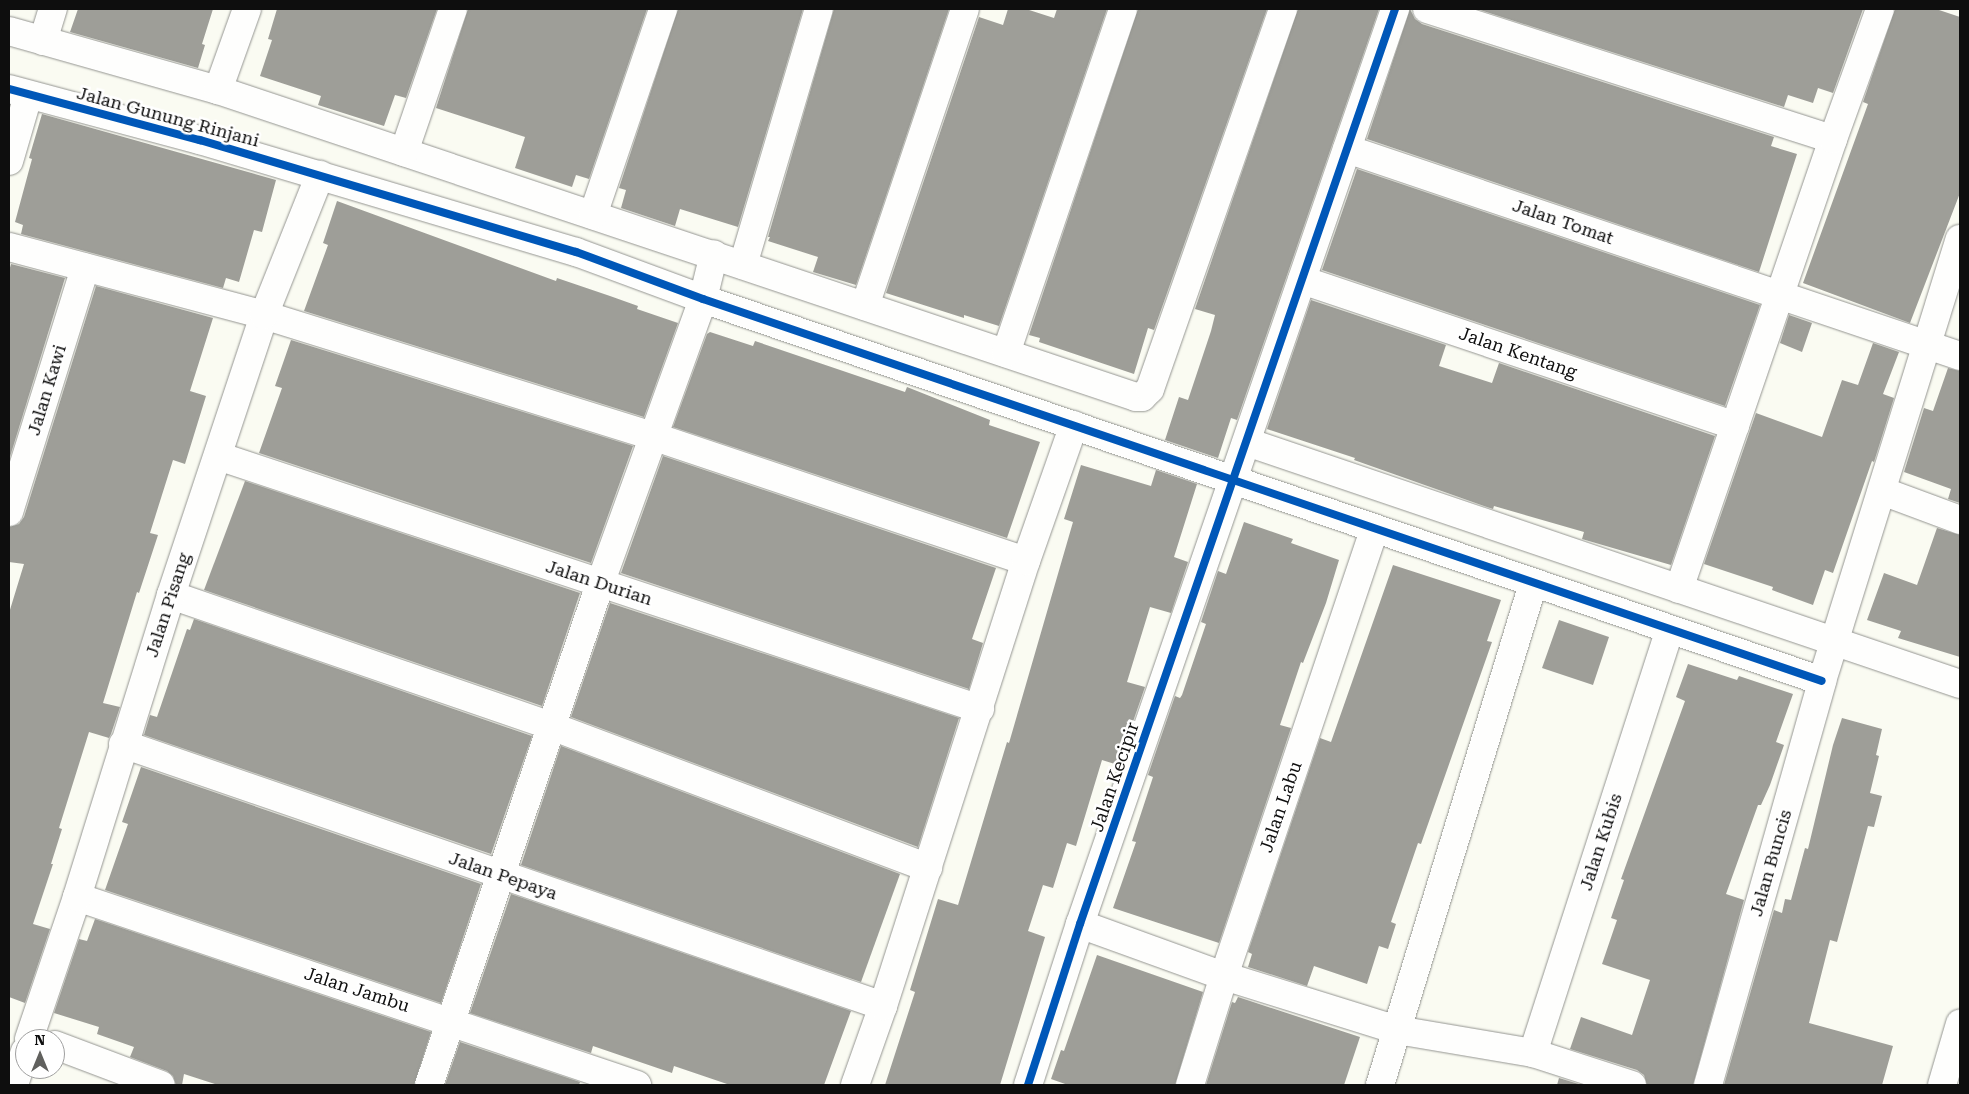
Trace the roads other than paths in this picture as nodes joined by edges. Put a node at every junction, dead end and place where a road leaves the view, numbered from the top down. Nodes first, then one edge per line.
1 (53, 9) edge
2 (246, 9) edge
3 (453, 9) edge
4 (662, 9) edge
5 (819, 9) edge
6 (966, 9) edge
7 (1123, 9) edge
8 (1283, 9) edge
9 (1395, 9) edge
10 (1427, 9) edge
11 (1880, 9) edge
12 (9, 32) edge
13 (43, 41) junction
14 (218, 90) junction
15 (18, 92) edge
16 (1833, 139) junction
17 (1347, 149) junction
18 (404, 152) junction
19 (9, 161) edge
20 (320, 175) junction
21 (593, 215) junction
22 (1960, 239) edge
23 (9, 247) edge
24 (714, 254) junction
25 (743, 265) junction
26 (85, 268) junction
27 (1302, 280) junction
28 (1780, 295) junction
29 (703, 299) junction
30 (865, 306) junction
31 (264, 315) junction
32 (1927, 345) junction
33 (1006, 353) junction
34 (1960, 356) edge
35 (1074, 425) junction
36 (1735, 426) junction
37 (652, 436) junction
38 (1247, 442) junction
39 (218, 456) junction
40 (1234, 480) junction
41 (1882, 491) junction
42 (9, 512) edge
43 (1960, 520) edge
44 (1374, 530) junction
45 (1026, 561) junction
46 (600, 584) junction
47 (1533, 584) junction
48 (1679, 589) junction
49 (171, 595) junction
50 (1670, 630) junction
51 (1835, 641) junction
52 (1822, 681) junction
53 (1960, 684) edge
54 (980, 709) junction
55 (551, 726) junction
56 (124, 744) junction
57 (928, 868) junction
58 (500, 875) junction
59 (77, 897) junction
60 (1080, 924) junction
61 (1224, 976) junction
62 (883, 1006) junction
63 (452, 1021) junction
64 (1960, 1024) edge
65 (40, 1029) edge
66 (1397, 1030) junction
67 (65, 1052) edge
68 (1533, 1053) junction
69 (161, 1085) edge
70 (429, 1085) edge
71 (637, 1085) edge
72 (855, 1085) edge
73 (1028, 1085) edge
74 (1190, 1085) edge
75 (1380, 1085) edge
76 (1632, 1085) edge
77 (1708, 1085) edge
78 (1942, 1085) edge

1 - 13 street
2 - 14 street
3 - 18 street
4 - 21 street
5 - 25 street
6 - 30 street
7 - 33 street
8 - 33 street
9 - 17 street, Jalan Kecipir
10 - 16 street
11 - 16 street
12 - 13 street
13 - 14 street
14 - 18 street
15 - 19 street
15 - 20 street, Jalan Gunung Rinjani
16 - 28 street
17 - 27 street, Jalan Kecipir
17 - 28 street, Jalan Tomat
18 - 21 street
20 - 29 street, Jalan Gunung Rinjani
20 - 31 street, Jalan Pisang
21 - 24 street
22 - 32 street, Jalan Buncis
23 - 26 street
24 - 25 street
24 - 29 street
25 - 30 street
26 - 31 street
26 - 42 street, Jalan Kawi
27 - 36 street, Jalan Kentang
27 - 38 street, Jalan Kecipir
28 - 32 street, Jalan Tomat
28 - 36 street
29 - 35 street, Jalan Gunung Rinjani
29 - 37 street
30 - 33 street
31 - 37 street
31 - 39 street, Jalan Pisang
32 - 34 street, Jalan Tomat
32 - 41 street, Jalan Buncis
35 - 40 street, Jalan Gunung Rinjani
35 - 45 street
36 - 48 street
37 - 45 street
37 - 46 street
38 - 40 street, Jalan Kecipir
38 - 48 street
39 - 46 street, Jalan Durian
39 - 49 street, Jalan Pisang
40 - 44 street, Jalan Gunung Rinjani
40 - 60 street, Jalan Kecipir
41 - 43 street
41 - 51 street, Jalan Buncis
44 - 47 street, Jalan Gunung Rinjani
44 - 61 street, Jalan Labu
45 - 54 street
46 - 54 street, Jalan Durian
46 - 55 street
47 - 50 street, Jalan Gunung Rinjani
47 - 66 street
48 - 51 street
49 - 55 street
49 - 56 street, Jalan Pisang
50 - 52 street, Jalan Gunung Rinjani
50 - 68 street, Jalan Kubis
51 - 52 street, Jalan Buncis
51 - 53 street
52 - 77 street, Jalan Buncis
54 - 57 street
55 - 57 street
55 - 58 street
56 - 58 street, Jalan Pepaya
56 - 59 street, Jalan Pisang
57 - 62 street
58 - 62 street, Jalan Pepaya
58 - 63 street
59 - 63 street, Jalan Jambu
59 - 65 street, Jalan Pisang
60 - 61 street
60 - 73 street, Jalan Kecipir
61 - 66 street
61 - 74 street, Jalan Labu
62 - 72 street
63 - 70 street
63 - 71 street, Jalan Jambu
64 - 78 street
66 - 68 street
66 - 75 street
67 - 69 street
68 - 76 street

